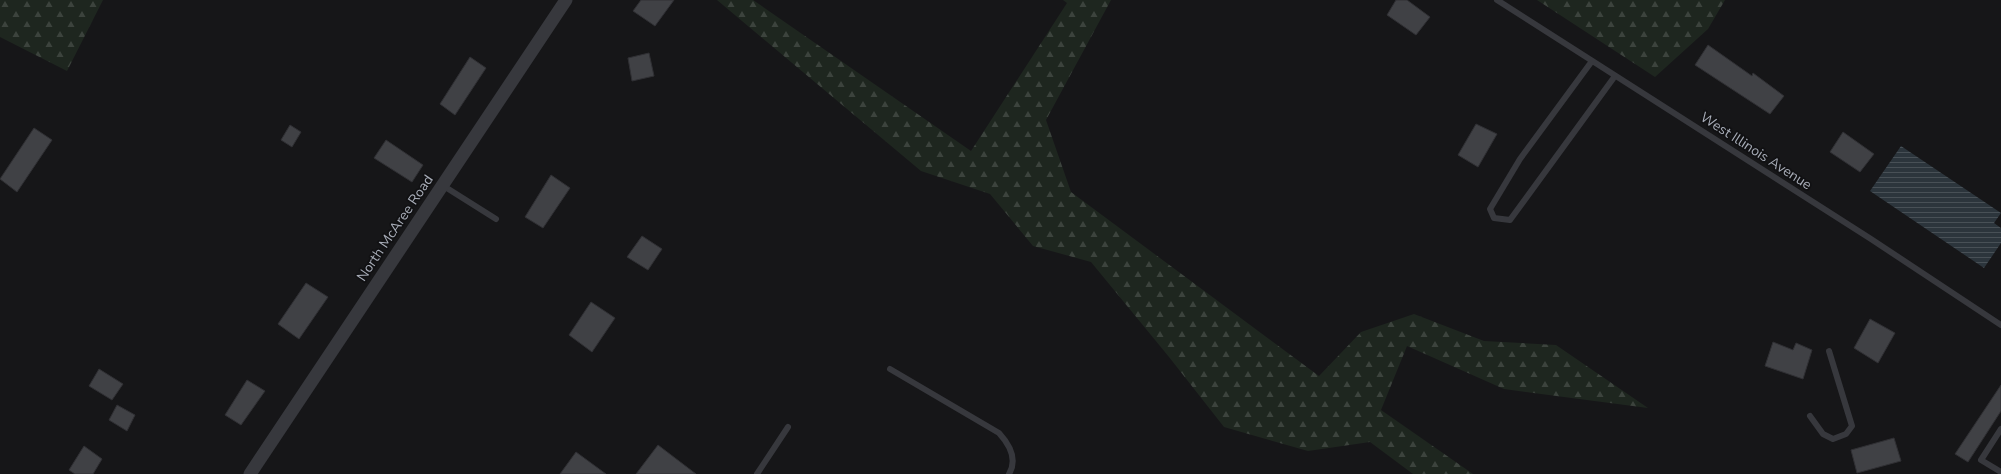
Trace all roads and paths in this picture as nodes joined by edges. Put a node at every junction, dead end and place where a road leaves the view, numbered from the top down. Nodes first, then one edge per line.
1 (566, 0) edge
2 (1496, 0) edge
3 (1592, 61) junction
4 (1615, 76) junction
5 (442, 185) junction
6 (496, 219) dead end
7 (2001, 325) edge
8 (1829, 351) dead end
9 (890, 369) dead end
10 (1810, 416) dead end
11 (788, 427) dead end
12 (2001, 428) edge
13 (1999, 436) edge
14 (2001, 472) edge
15 (250, 474) edge
16 (757, 474) edge
17 (1010, 474) edge

1 - 5 street, North McAree Road
2 - 3 lane, West Illinois Avenue
3 - 4 lane, West Illinois Avenue
3 - 4 lane
4 - 7 lane, West Illinois Avenue
5 - 6 lane
5 - 15 street, North McAree Road
8 - 10 lane
9 - 17 lane
11 - 16 lane
12 - 13 lane
13 - 14 lane

